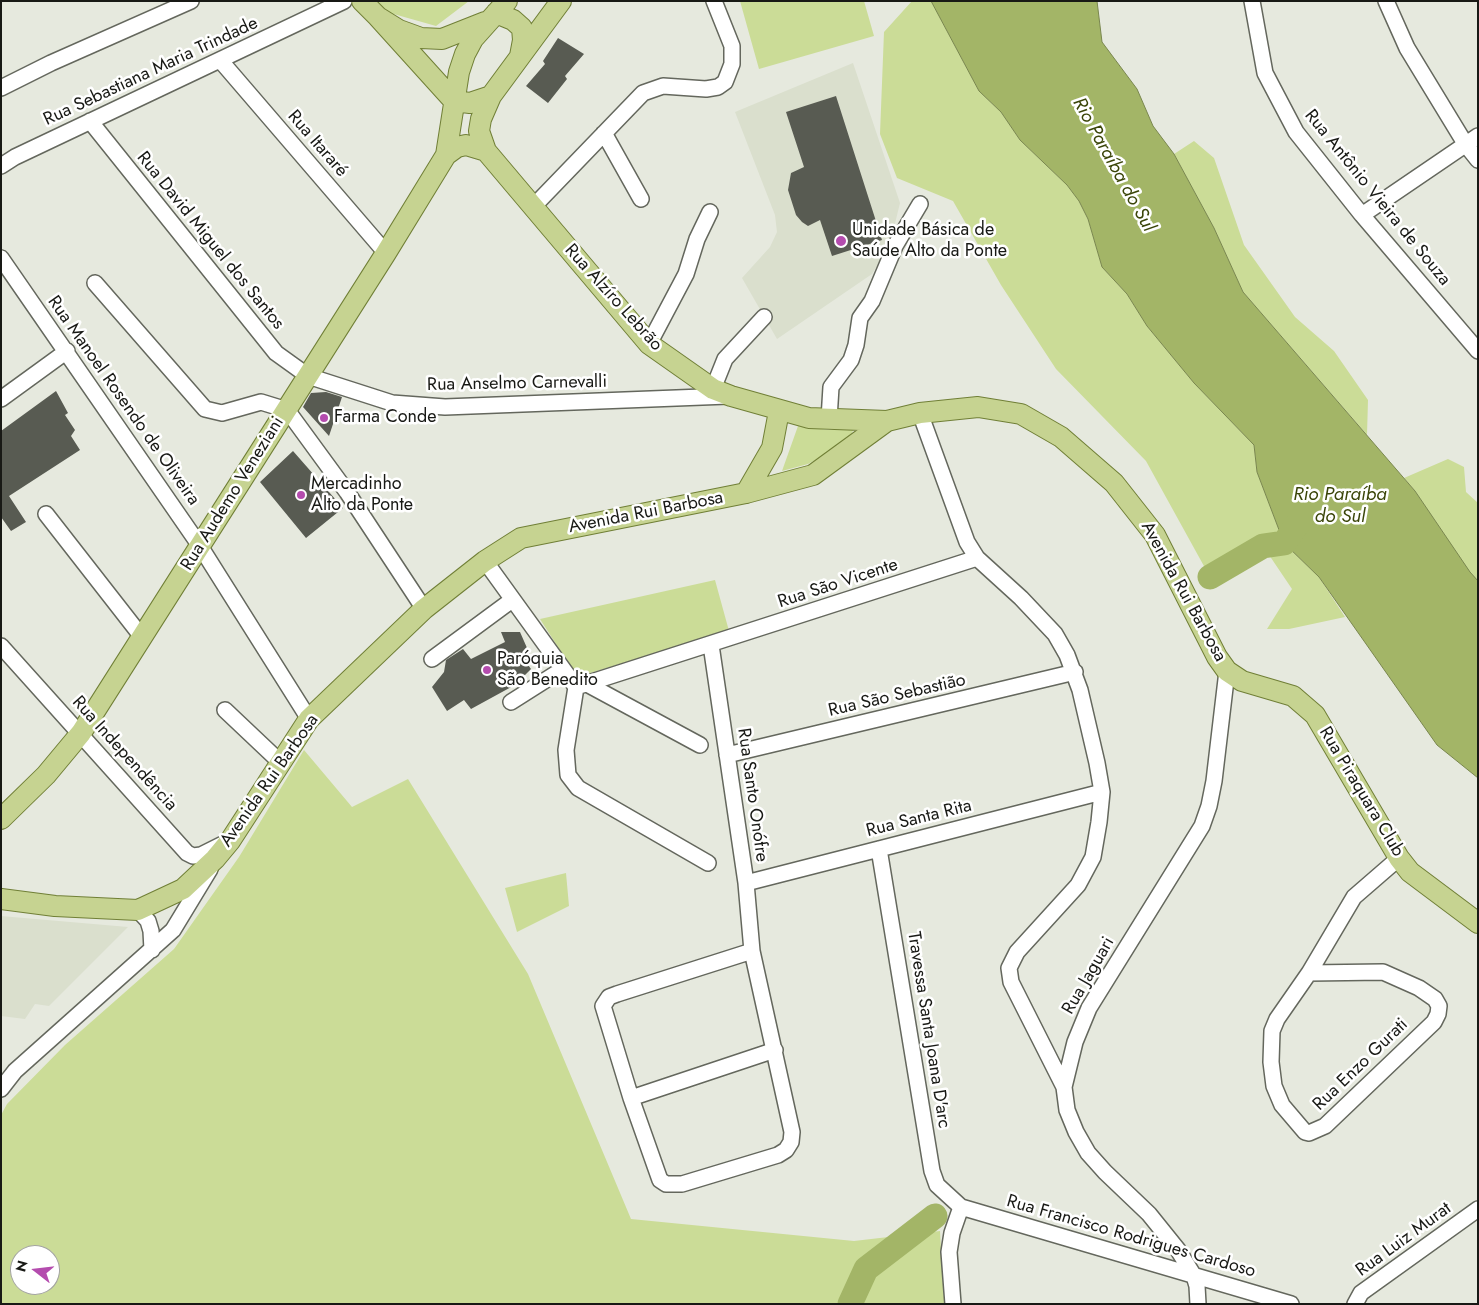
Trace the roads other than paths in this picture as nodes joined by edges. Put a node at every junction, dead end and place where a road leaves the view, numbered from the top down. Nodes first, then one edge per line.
1 (191, 1) edge
2 (344, 1) edge
3 (362, 1) edge
4 (561, 1) edge
5 (714, 1) edge
6 (1252, 1) edge
7 (1386, 1) edge
8 (497, 12) edge
9 (378, 17) junction
10 (520, 56) junction
11 (220, 60) junction
12 (1, 88) edge
13 (492, 96) junction
14 (454, 101) junction
15 (90, 121) junction
16 (604, 133) junction
17 (1472, 141) edge
18 (486, 151) junction
19 (446, 156) junction
20 (1478, 160) edge
21 (1, 166) edge
22 (641, 199) dead end
23 (920, 204) dead end
24 (533, 207) junction
25 (710, 212) dead end
26 (1362, 215) junction
27 (386, 253) junction
28 (1, 258) edge
29 (95, 283) dead end
30 (764, 317) dead end
31 (649, 344) junction
32 (67, 351) junction
33 (1478, 351) edge
34 (308, 376) junction
35 (722, 392) junction
36 (1, 399) edge
37 (287, 410) junction
38 (779, 410) junction
39 (920, 413) junction
40 (829, 419) junction
41 (887, 421) junction
42 (746, 493) junction
43 (46, 514) dead end
44 (200, 546) junction
45 (977, 558) junction
46 (485, 562) junction
47 (512, 600) junction
48 (424, 609) junction
49 (142, 637) junction
50 (711, 645) junction
51 (1, 646) edge
52 (432, 659) dead end
53 (563, 669) junction
54 (1227, 671) junction
55 (1075, 672) junction
56 (581, 686) junction
57 (1293, 696) joint
58 (511, 702) dead end
59 (225, 710) dead end
60 (310, 719) junction
61 (81, 733) junction
62 (700, 744) dead end
63 (727, 755) junction
64 (280, 762) junction
65 (1102, 792) junction
66 (1, 819) edge
67 (230, 841) junction
68 (878, 849) junction
69 (1399, 858) junction
70 (215, 859) junction
71 (708, 863) dead end
72 (746, 883) junction
73 (1, 900) edge
74 (138, 910) junction
75 (1478, 923) edge
76 (152, 950) junction
77 (752, 951) junction
78 (1310, 973) junction
79 (776, 1050) junction
80 (1064, 1087) junction
81 (1, 1089) edge
82 (631, 1098) junction
83 (961, 1207) junction
84 (1478, 1210) edge
85 (1194, 1276) junction
86 (953, 1304) edge
87 (1198, 1304) edge
88 (1291, 1304) edge
89 (1355, 1304) edge

1 - 12 street
2 - 11 street, Rua Sebastiana Maria Trindade
3 - 9 main road
4 - 10 main road
5 - 16 street
6 - 26 street, Rua Antônio Vieira de Souza
7 - 17 street
8 - 9 main road
8 - 10 main road
8 - 14 main road, Rua Audemo Veneziani
9 - 14 main road
10 - 13 main road
11 - 15 street, Rua Sebastiana Maria Trindade
11 - 27 street, Rua Itararé
13 - 14 main road
13 - 18 main road
14 - 19 main road, Rua Audemo Veneziani
15 - 21 street, Rua Sebastiana Maria Trindade
15 - 34 street, Rua David Miguel dos Santos
16 - 22 street
16 - 24 street
17 - 20 street
17 - 26 street
18 - 19 main road
18 - 24 main road, Rua Alzíro Lebrão
19 - 27 main road, Rua Audemo Veneziani
23 - 40 street
24 - 31 main road, Rua Alzíro Lebrão
25 - 31 street
26 - 33 street, Rua Antônio Vieira de Souza
27 - 34 main road, Rua Audemo Veneziani
28 - 32 street, Rua Manoel Rosendo de Oliveira
29 - 37 street
30 - 35 street
31 - 35 main road, Rua Alzíro Lebrão
32 - 36 street
32 - 44 street, Rua Manoel Rosendo de Oliveira
34 - 35 street, Rua Anselmo Carnevalli
34 - 37 main road, Rua Audemo Veneziani
35 - 38 main road, Rua Alzíro Lebrão
37 - 44 main road, Rua Audemo Veneziani
37 - 48 street
38 - 40 main road, Rua Alzíro Lebrão
38 - 42 main road
39 - 41 main road, Avenida Rui Barbosa
39 - 45 street
39 - 54 main road, Avenida Rui Barbosa
40 - 41 main road, Rua Alzíro Lebrão
41 - 42 main road, Avenida Rui Barbosa
42 - 46 main road, Avenida Rui Barbosa
43 - 49 street
44 - 49 main road, Rua Audemo Veneziani
44 - 60 street, Rua Manoel Rosendo de Oliveira
45 - 50 street, Rua São Vicente
45 - 55 street
46 - 47 street
46 - 48 main road, Avenida Rui Barbosa
47 - 52 street
47 - 53 street
48 - 60 main road, Avenida Rui Barbosa
49 - 61 main road, Rua Audemo Veneziani
50 - 56 street, Rua São Vicente
50 - 63 street, Rua Santo Onófre
51 - 61 street, Rua Independência
53 - 56 street
53 - 58 street
54 - 57 main road, Avenida Rui Barbosa
54 - 80 street, Rua Jaguari
55 - 63 street, Rua São Sebastião
55 - 65 street
56 - 62 street
56 - 71 street
57 - 69 main road, Rua Piraquara Club
59 - 64 street
60 - 64 main road, Avenida Rui Barbosa
61 - 66 main road, Rua Audemo Veneziani
61 - 67 street, Rua Independência
63 - 72 street, Rua Santo Onófre
64 - 67 main road, Avenida Rui Barbosa
65 - 68 street, Rua Santa Rita
65 - 80 street
67 - 70 main road, Avenida Rui Barbosa
68 - 72 street, Rua Santa Rita
68 - 83 street, Travessa Santa Joana D'arc
69 - 75 main road, Rua Piraquara Club
69 - 78 street, Rua Enzo Gurati
70 - 74 main road, Avenida Rui Barbosa
70 - 76 street
72 - 77 street, Rua Santo Onófre
73 - 74 main road, Avenida Rui Barbosa
74 - 76 street
76 - 81 street
77 - 79 street, Rua Santo Onófre
77 - 82 street
78 - 78 street, Rua Enzo Gurati
79 - 82 street
79 - 82 street, Rua Santo Onófre
80 - 85 street, Rua Jaguari
83 - 85 street, Rua Francisco Rodrigues Cardoso
83 - 86 street
84 - 89 street, Rua Luiz Murat
85 - 87 street, Rua Jaguari
85 - 88 street, Rua Francisco Rodrigues Cardoso

